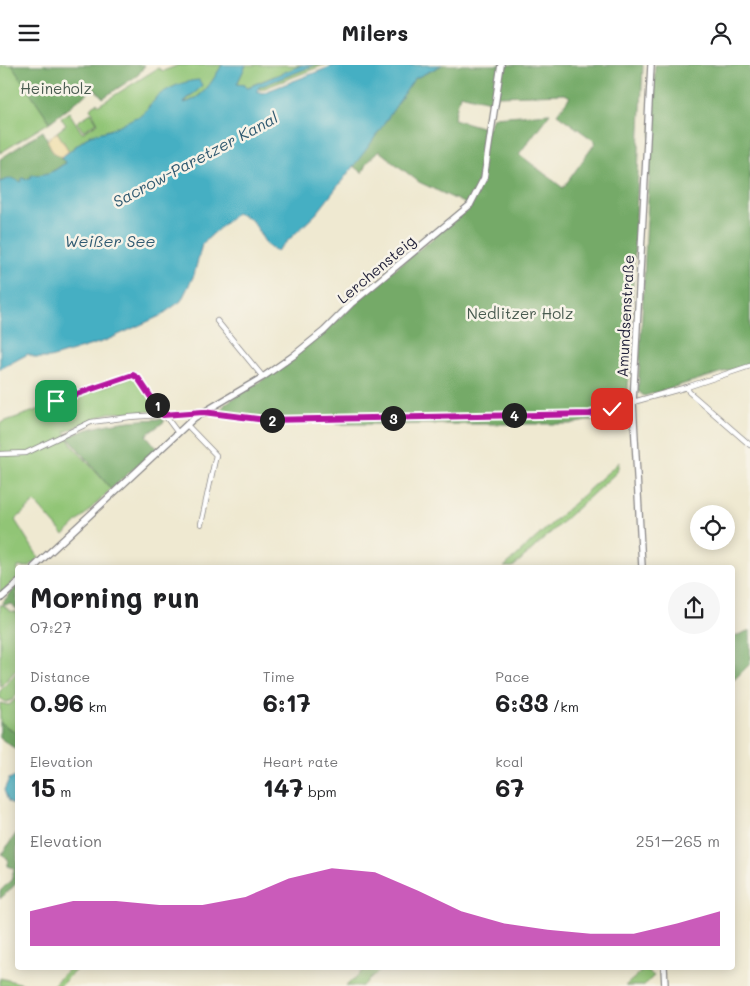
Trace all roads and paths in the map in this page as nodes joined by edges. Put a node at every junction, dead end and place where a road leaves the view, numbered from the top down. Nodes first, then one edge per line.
1 (501, 65) edge
2 (651, 65) edge
3 (216, 321) dead end
4 (750, 366) edge
5 (263, 377) junction
6 (687, 387) junction
7 (633, 402) junction
8 (42, 406) dead end
9 (203, 412) junction
10 (163, 415) junction
11 (187, 425) junction
12 (178, 433) junction
13 (750, 445) edge
14 (0, 454) edge
15 (201, 524) dead end
16 (36, 565) edge
17 (642, 565) edge
18 (15, 586) edge
19 (0, 599) edge
20 (664, 970) edge
21 (665, 986) edge

1 - 5 street, Lerchensteig
2 - 7 street, Amundsenstraße
3 - 5 street
4 - 6 street
5 - 9 street, Lerchensteig
6 - 7 street
6 - 13 street
7 - 9 street
7 - 17 street, Amundsenstraße
8 - 10 street
9 - 10 street
9 - 11 street, Lerchensteig
10 - 12 street
10 - 14 street
11 - 12 street, Lerchensteig
11 - 15 street
12 - 16 street, Lerchensteig
18 - 19 street
20 - 21 street

